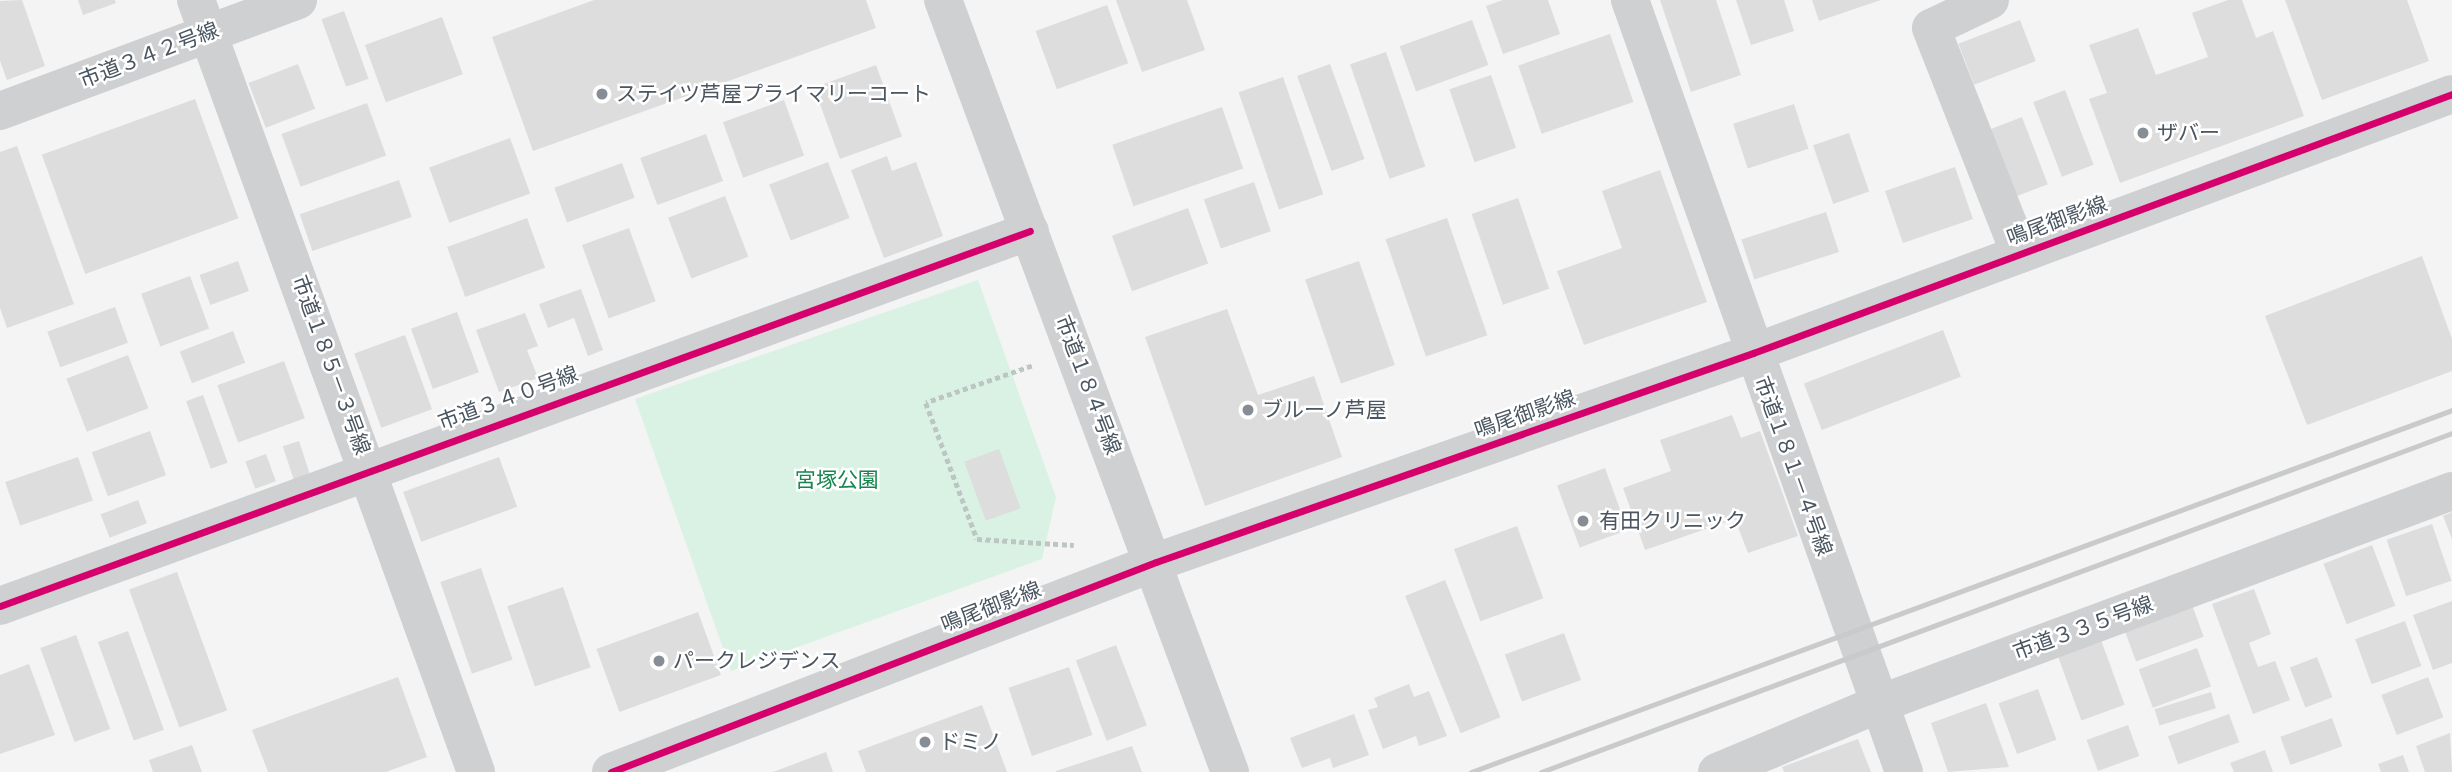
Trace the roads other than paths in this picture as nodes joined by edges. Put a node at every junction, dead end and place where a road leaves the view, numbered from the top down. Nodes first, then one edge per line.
1 (298, 0) edge
2 (943, 0) edge
3 (1630, 0) edge
4 (1990, 0) edge
5 (202, 16) edge
6 (2452, 94) edge
7 (0, 111) edge
8 (1030, 231) junction
9 (2020, 254) junction
10 (1753, 352) junction
11 (369, 467) junction
12 (2452, 491) edge
13 (1156, 562) junction
14 (0, 606) edge
15 (1879, 704) junction
16 (476, 772) edge
17 (611, 772) edge
18 (1230, 772) edge
19 (1717, 772) edge
20 (1904, 772) edge

1 - 5 street, 市道３４２号線
2 - 8 street, 市道１８４号線
3 - 10 street, 市道１８１－４号線
4 - 9 street
5 - 7 street, 市道３４２号線
5 - 11 street, 市道１８５－３号線
6 - 9 street, 鳴尾御影線
8 - 11 street, 市道３４０号線
8 - 13 street, 市道１８４号線
9 - 10 street, 鳴尾御影線
10 - 13 street, 鳴尾御影線
10 - 15 street, 市道１８１－４号線
11 - 14 street, 市道３４０号線
11 - 16 street, 市道１８５－３号線
12 - 15 street, 市道３３５号線
13 - 17 street, 鳴尾御影線
13 - 18 street, 市道１８４号線
15 - 19 street, 市道３３５号線
15 - 20 street, 市道１８１－４号線

